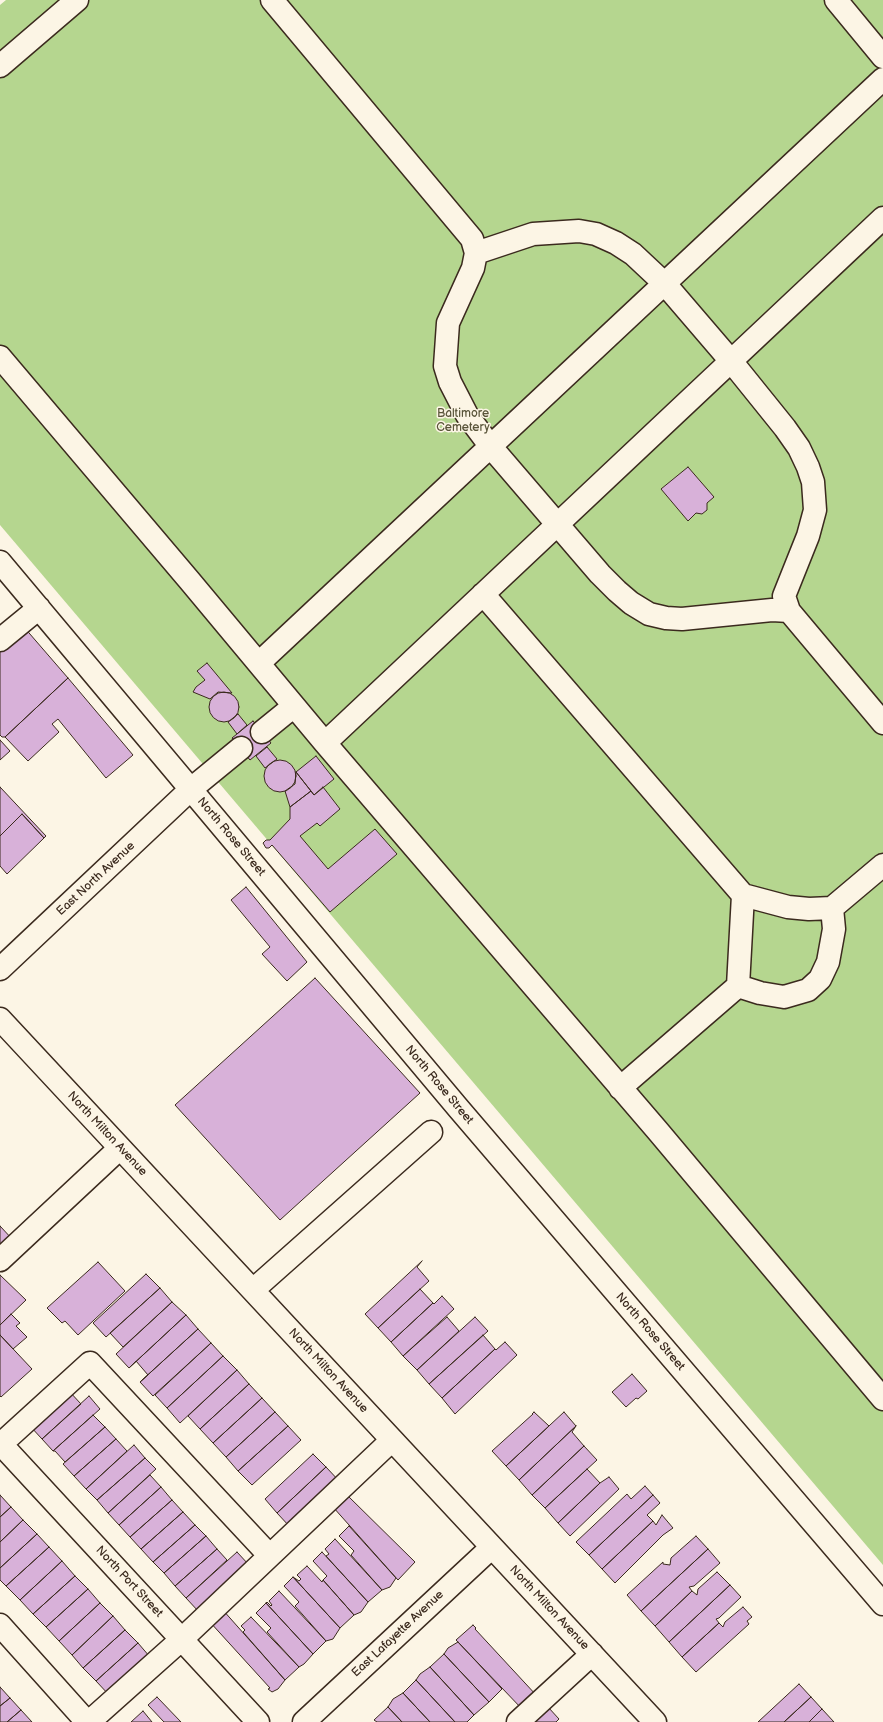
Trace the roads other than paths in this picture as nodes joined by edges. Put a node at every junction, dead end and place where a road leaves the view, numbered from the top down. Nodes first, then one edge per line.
1 (77, 0) edge
2 (272, 0) edge
3 (836, 0) edge
4 (883, 56) edge
5 (0, 66) edge
6 (883, 79) edge
7 (883, 218) edge
8 (476, 253) junction
9 (665, 284) junction
10 (0, 357) edge
11 (731, 361) junction
12 (491, 447) junction
13 (557, 524) junction
14 (0, 562) edge
15 (483, 594) junction
16 (39, 608) junction
17 (789, 611) junction
18 (0, 640) edge
19 (259, 664) junction
20 (294, 706) junction
21 (883, 723) edge
22 (262, 732) dead end
23 (325, 743) junction
24 (241, 748) dead end
25 (191, 789) junction
26 (883, 864) edge
27 (743, 895) junction
28 (832, 908) junction
29 (0, 969) edge
30 (738, 986) junction
31 (0, 1019) edge
32 (620, 1088) junction
33 (430, 1132) dead end
34 (120, 1148) junction
35 (0, 1260) edge
36 (253, 1290) junction
37 (883, 1399) edge
38 (392, 1440) junction
39 (0, 1443) edge
40 (492, 1547) junction
41 (268, 1555) junction
42 (883, 1604) edge
43 (0, 1625) edge
44 (182, 1639) junction
45 (592, 1654) junction
46 (88, 1722) edge
47 (258, 1722) edge
48 (304, 1722) edge
49 (518, 1722) edge
50 (655, 1722) edge

1 - 5 street
2 - 8 street
3 - 4 street
6 - 9 street
7 - 11 street
8 - 9 street
8 - 12 street
9 - 11 street
9 - 12 street
10 - 19 street
11 - 13 street
11 - 17 street
12 - 13 street
12 - 19 street
13 - 15 street
13 - 17 street
14 - 16 street, North Rose Street
15 - 23 street
15 - 27 street
16 - 18 street
16 - 25 street, North Rose Street
17 - 21 street
19 - 20 street
20 - 22 street
20 - 23 street
23 - 32 street
24 - 25 street, East North Avenue
25 - 29 street, East North Avenue
25 - 42 street, North Rose Street
26 - 28 street
27 - 28 street
27 - 30 street
28 - 30 street
30 - 32 street
31 - 34 street, North Milton Avenue
32 - 37 street
33 - 36 street
34 - 35 street
34 - 36 street, North Milton Avenue
36 - 38 street, North Milton Avenue
38 - 40 street, North Milton Avenue
38 - 41 street
39 - 41 street
39 - 44 street, North Port Street
40 - 45 street, North Milton Avenue
40 - 48 street, East Lafayette Avenue
41 - 44 street
43 - 46 street
44 - 46 street
44 - 47 street, North Port Street
45 - 49 street
45 - 50 street, North Milton Avenue

